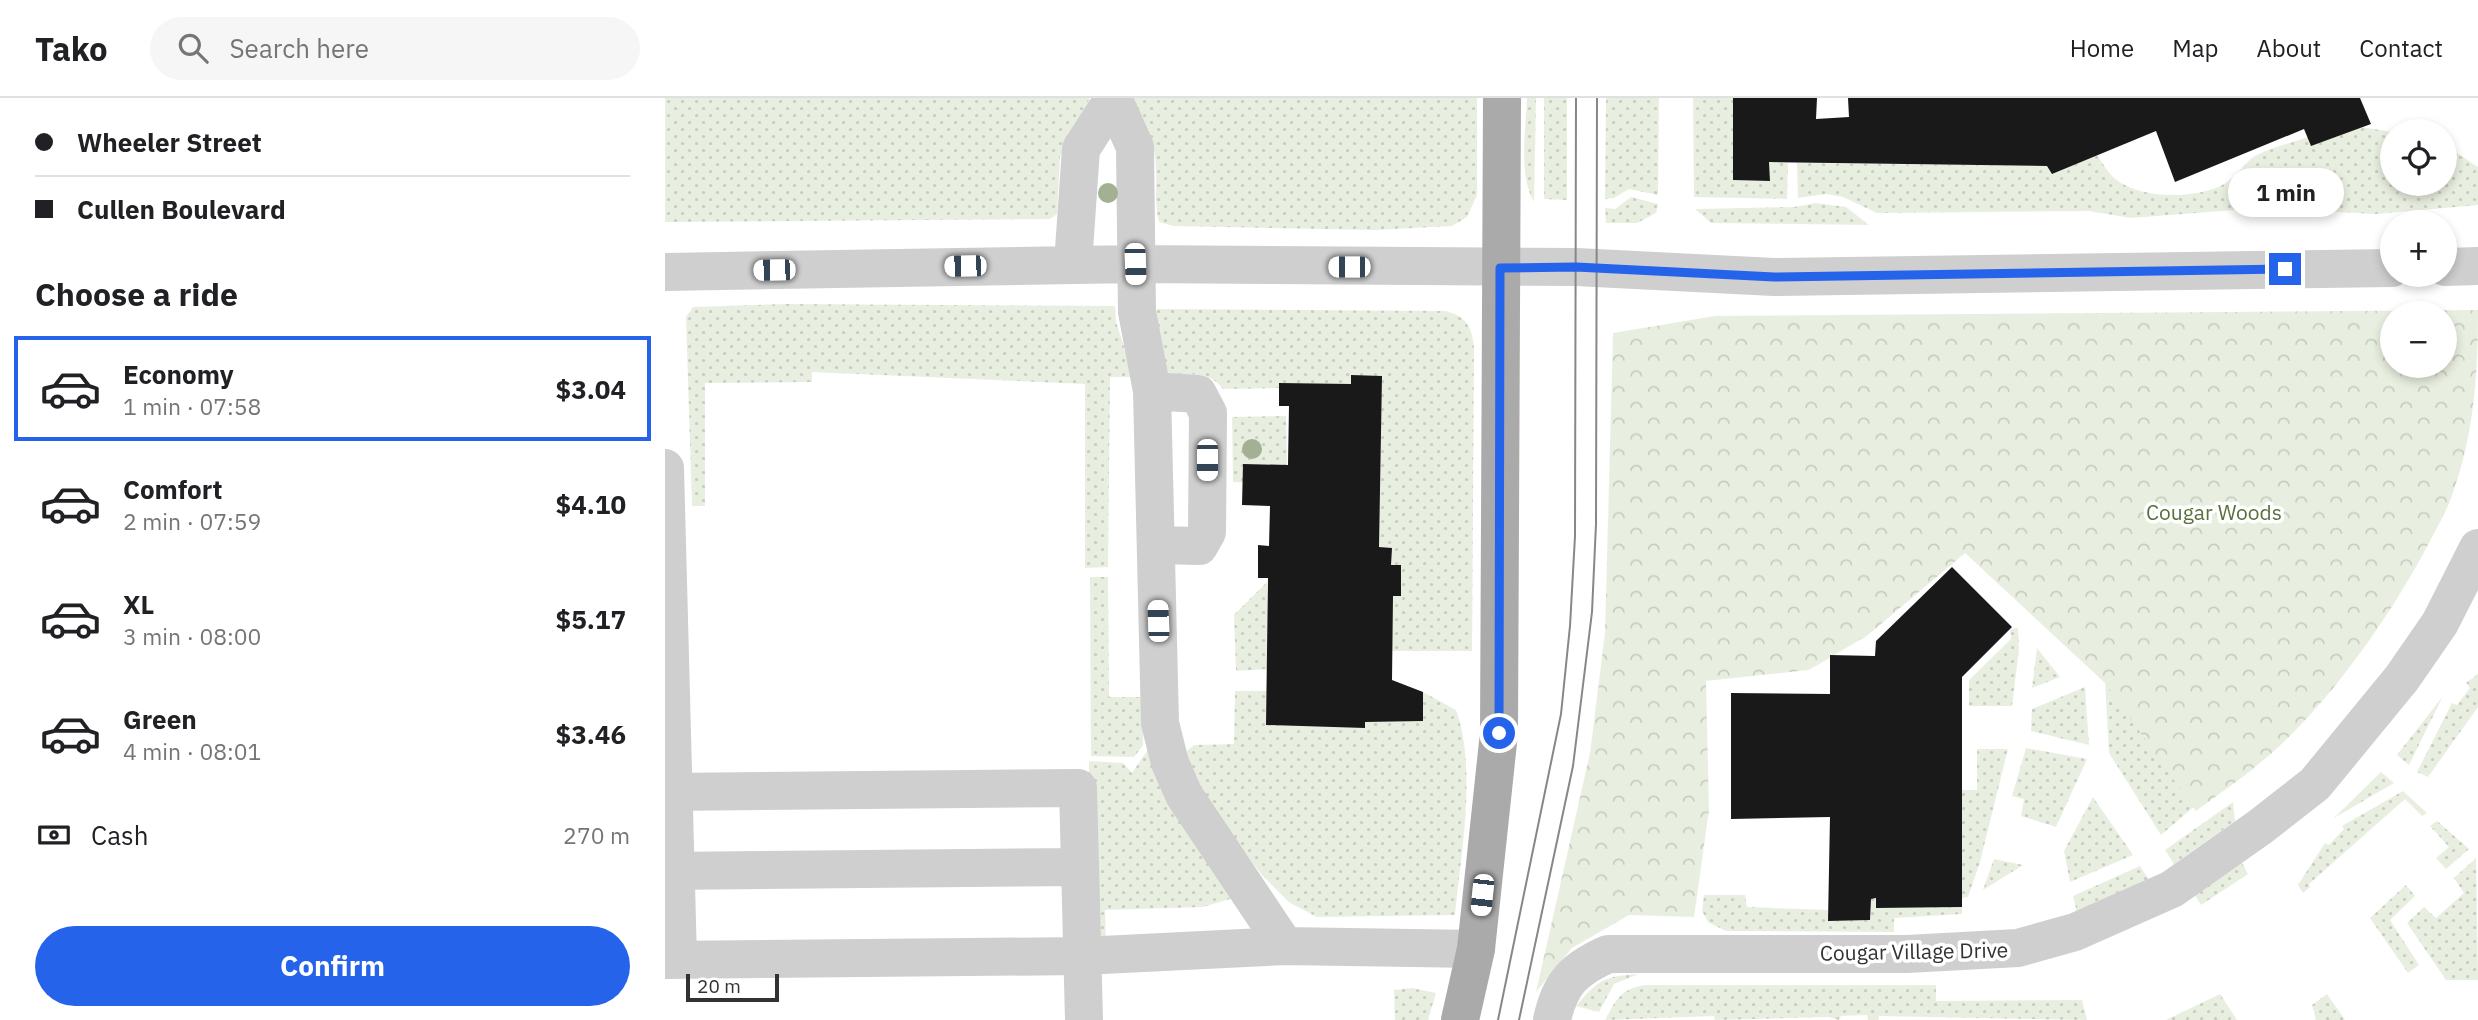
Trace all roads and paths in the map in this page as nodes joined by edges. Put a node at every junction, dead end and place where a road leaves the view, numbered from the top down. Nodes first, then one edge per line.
1 (1113, 98) edge
2 (1502, 98) edge
3 (1073, 264) junction
4 (1135, 264) junction
5 (2478, 266) edge
6 (2457, 267) edge
7 (1500, 268) junction
8 (2380, 268) edge
9 (665, 272) edge
10 (1152, 391) junction
11 (665, 468) edge
12 (1156, 545) junction
13 (2478, 548) edge
14 (669, 792) edge
15 (1080, 867) junction
16 (670, 871) edge
17 (1285, 946) junction
18 (1476, 949) junction
19 (1082, 956) junction
20 (671, 960) edge
21 (1084, 1020) edge
22 (1460, 1020) edge
23 (1552, 1020) edge

1 - 3 street
1 - 4 street
2 - 7 main road
3 - 4 street
3 - 9 street
4 - 7 street
4 - 10 street
5 - 6 street
7 - 8 street
7 - 18 main road
10 - 12 street
10 - 12 street
11 - 14 street
12 - 17 street
13 - 23 street, Cougar Village Drive
14 - 15 street
14 - 16 street
15 - 16 street
15 - 19 street
16 - 20 street
17 - 18 street
17 - 19 street
18 - 22 main road
19 - 20 street
19 - 21 street

